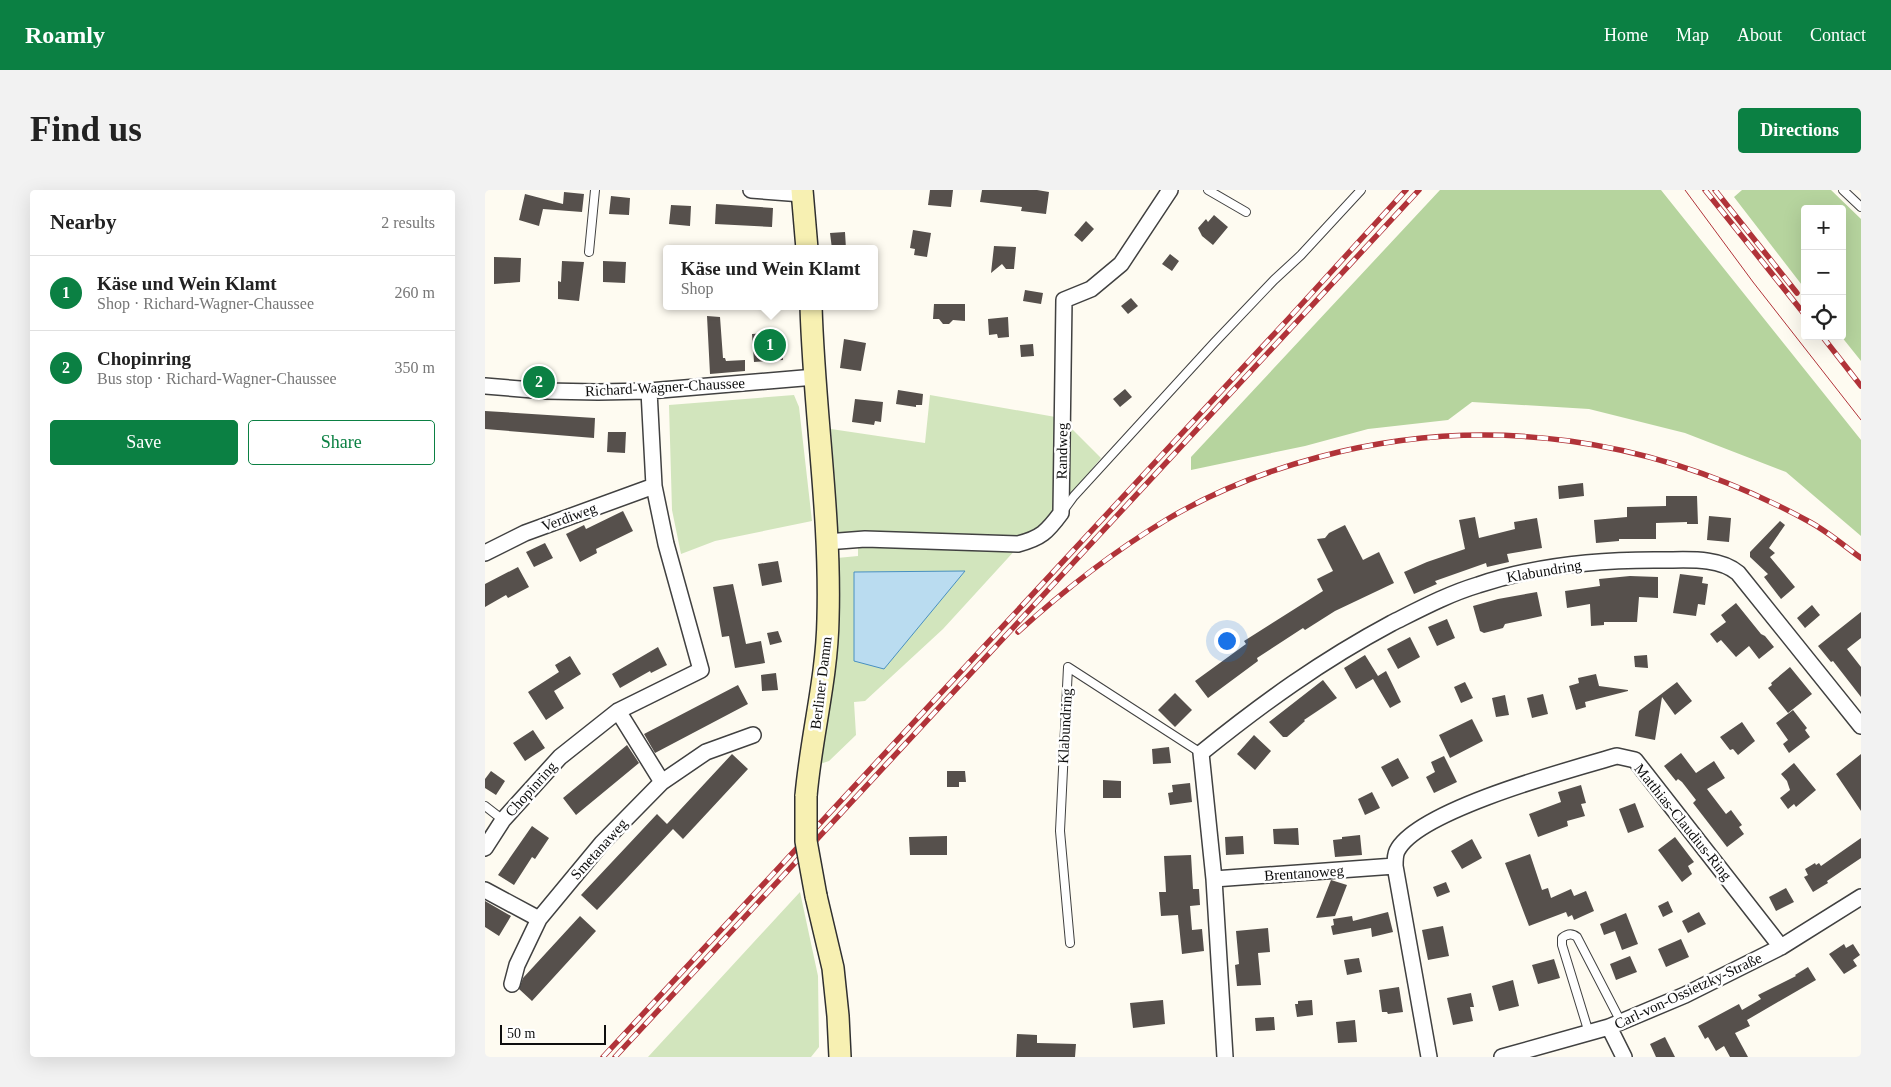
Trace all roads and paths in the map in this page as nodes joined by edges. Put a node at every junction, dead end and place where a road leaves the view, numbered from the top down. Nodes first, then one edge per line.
1 (595, 190) edge
2 (751, 190) edge
3 (1170, 190) edge
4 (1208, 190) edge
5 (1361, 190) edge
6 (1843, 190) edge
7 (802, 192) edge
8 (1861, 208) edge
9 (1246, 212) dead end
10 (807, 245) edge
11 (589, 252) dead end
12 (811, 310) edge
13 (815, 377) junction
14 (485, 386) edge
15 (649, 391) junction
16 (654, 486) junction
17 (1061, 514) junction
18 (827, 542) junction
19 (485, 553) edge
20 (618, 711) junction
21 (1861, 726) edge
22 (753, 735) dead end
23 (1201, 753) junction
24 (662, 782) junction
25 (485, 806) edge
26 (503, 820) junction
27 (485, 848) edge
28 (1395, 866) junction
29 (1214, 879) junction
30 (485, 890) edge
31 (1861, 897) edge
32 (539, 919) junction
33 (1070, 943) dead end
34 (1781, 947) junction
35 (512, 984) dead end
36 (1615, 1024) junction
37 (1589, 1033) junction
38 (840, 1057) edge
39 (1225, 1057) edge
40 (1429, 1057) edge
41 (1502, 1057) edge
42 (1624, 1057) edge

1 - 11 lane
2 - 7 street
3 - 17 street, Randweg
4 - 9 lane
5 - 17 lane
6 - 8 lane
7 - 10 main road
12 - 13 main road, Berliner Damm
13 - 15 street, Richard-Wagner-Chaussee
13 - 18 main road, Berliner Damm
14 - 15 street, Richard-Wagner-Chaussee
15 - 16 street, Chopinring
16 - 19 street, Verdiweg
16 - 20 street, Chopinring
17 - 18 street
18 - 38 main road, Berliner Damm, bridge
20 - 24 street
20 - 26 street, Chopinring
21 - 23 street, Klabundring
22 - 24 street, Smetanaweg
23 - 29 street
23 - 33 lane, Klabundring
24 - 32 street, Smetanaweg
25 - 26 lane
26 - 27 street, Chopinring
28 - 29 street, Brentanoweg
28 - 34 street, Matthias-Claudius-Ring
28 - 40 street
29 - 39 street
30 - 32 street
31 - 34 street, Carl-von-Ossietzky-Straße
32 - 35 street, Smetanaweg
34 - 36 street, Carl-von-Ossietzky-Straße
36 - 37 street, Carl-von-Ossietzky-Straße
36 - 37 lane
36 - 42 street
37 - 41 street, Carl-von-Ossietzky-Straße

